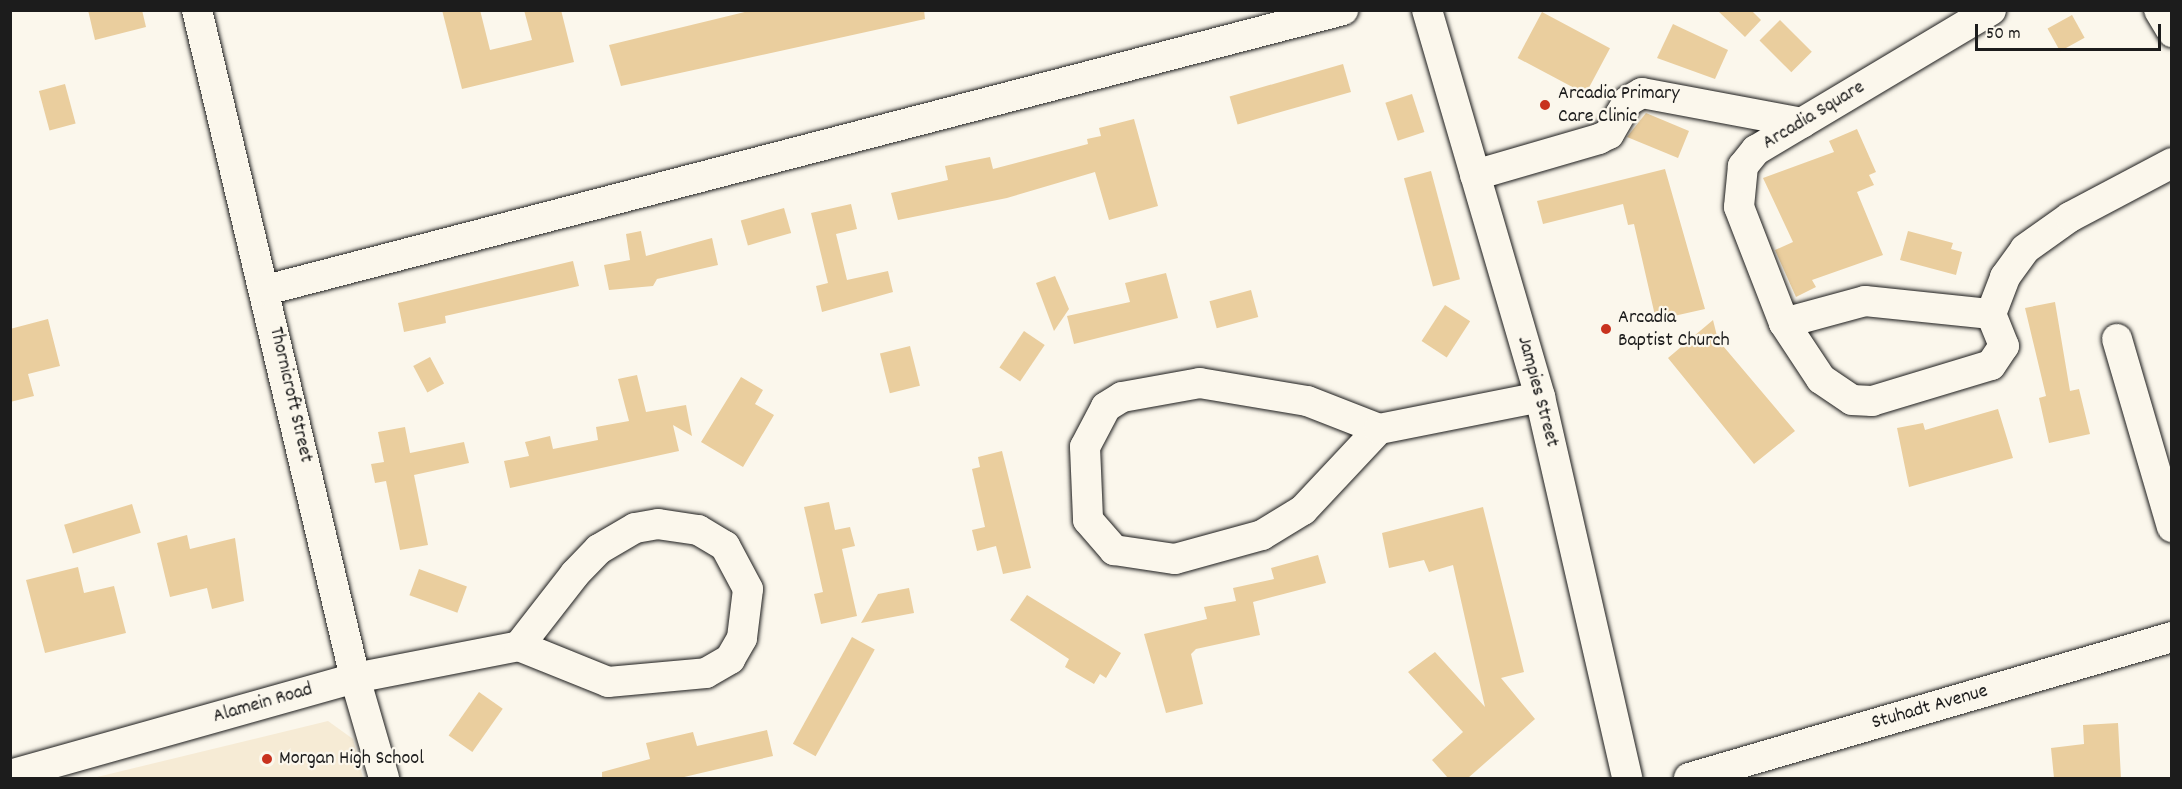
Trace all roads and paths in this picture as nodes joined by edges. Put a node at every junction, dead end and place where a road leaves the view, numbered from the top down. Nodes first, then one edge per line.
1 (197, 10) edge
2 (1343, 10) edge
3 (1427, 10) edge
4 (1991, 10) edge
5 (2159, 10) edge
6 (2172, 32) edge
7 (1802, 123) junction
8 (2172, 163) edge
9 (1475, 175) junction
10 (266, 290) junction
11 (1991, 314) junction
12 (1784, 323) junction
13 (2117, 339) dead end
14 (1540, 397) junction
15 (1379, 429) junction
16 (2172, 527) edge
17 (2172, 637) edge
18 (519, 646) junction
19 (356, 678) junction
20 (10, 775) edge
21 (384, 778) edge
22 (1628, 778) edge
23 (1689, 778) edge

1 - 10 street, Thornicroft Street
2 - 10 street
3 - 9 street, Jampies Street
4 - 7 street, Arcadia Square
5 - 6 street
7 - 9 street
7 - 12 street, Arcadia Square
8 - 11 street
9 - 14 street, Jampies Street
10 - 19 street, Thornicroft Street
11 - 12 street
11 - 12 street, Arcadia Square
13 - 16 street
14 - 15 street
14 - 22 street, Jampies Street
15 - 15 street
17 - 23 street, Stuhadt Avenue
18 - 18 street
18 - 19 street, Alamein Road
19 - 20 street, Alamein Road
19 - 21 street, Thornicroft Street

